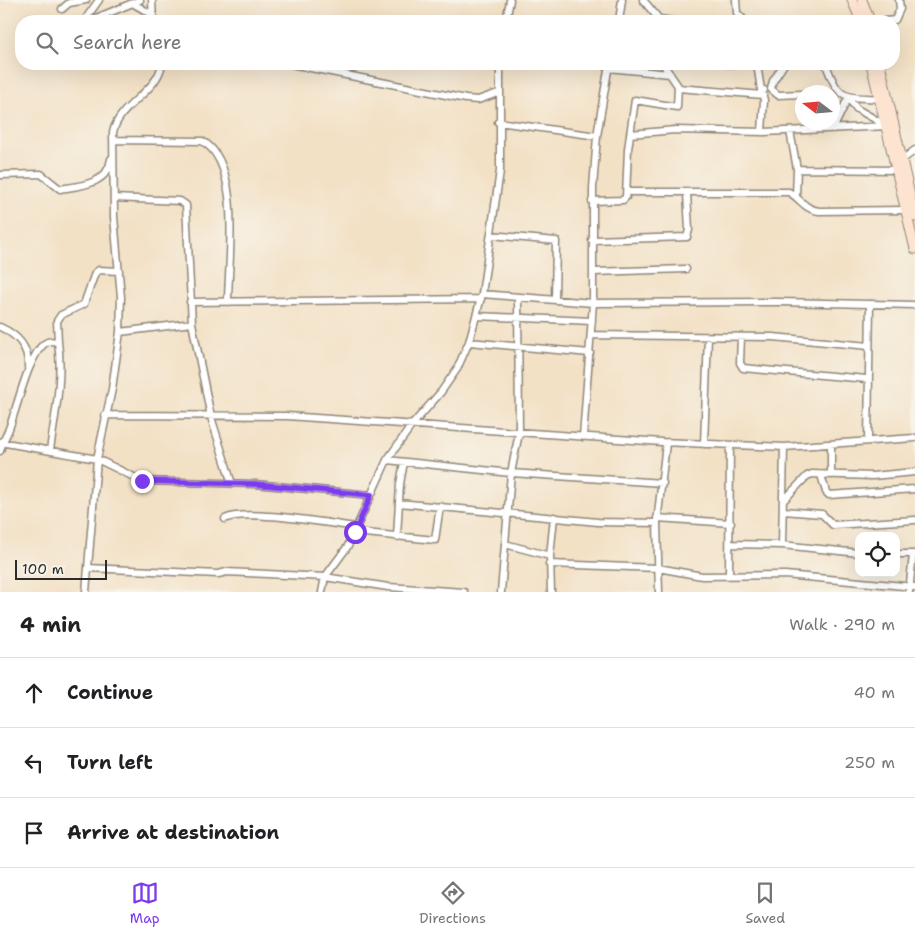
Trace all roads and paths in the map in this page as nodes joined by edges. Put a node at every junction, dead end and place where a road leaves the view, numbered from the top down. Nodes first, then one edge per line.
1 (86, 0) edge
2 (99, 0) edge
3 (152, 0) edge
4 (510, 0) edge
5 (622, 0) edge
6 (643, 0) edge
7 (736, 0) edge
8 (852, 0) edge
9 (862, 0) edge
10 (899, 0) edge
11 (137, 2) edge
12 (62, 8) dead end
13 (88, 15) edge
14 (104, 15) edge
15 (149, 15) edge
16 (153, 15) edge
17 (507, 15) edge
18 (619, 15) edge
19 (656, 15) edge
20 (739, 15) edge
21 (858, 15) edge
22 (868, 15) edge
23 (898, 15) edge
24 (159, 70) edge
25 (321, 70) edge
26 (500, 70) edge
27 (608, 70) edge
28 (640, 70) edge
29 (667, 70) edge
30 (758, 70) edge
31 (780, 70) edge
32 (828, 70) edge
33 (873, 70) edge
34 (881, 70) edge
35 (670, 74) junction
36 (678, 88) junction
37 (772, 89) junction
38 (762, 92) junction
39 (498, 93) junction
40 (795, 94) edge
41 (840, 95) edge
42 (846, 96) junction
43 (880, 99) junction
44 (840, 111) edge
45 (498, 122) junction
46 (886, 126) junction
47 (840, 129) edge
48 (812, 130) edge
49 (790, 131) junction
50 (762, 132) junction
51 (630, 134) junction
52 (597, 136) junction
53 (113, 140) junction
54 (915, 150) edge
55 (902, 160) junction
56 (797, 169) junction
57 (896, 170) junction
58 (0, 175) edge
59 (628, 192) junction
60 (687, 193) junction
61 (796, 196) junction
62 (114, 198) junction
63 (592, 201) junction
64 (905, 210) junction
65 (915, 217) edge
66 (491, 235) junction
67 (592, 240) junction
68 (915, 249) edge
69 (686, 269) dead end
70 (119, 271) junction
71 (593, 272) junction
72 (482, 297) junction
73 (518, 297) junction
74 (555, 300) junction
75 (190, 302) junction
76 (228, 302) junction
77 (593, 302) junction
78 (870, 304) junction
79 (915, 305) edge
80 (476, 316) junction
81 (518, 318) junction
82 (592, 321) junction
83 (192, 323) junction
84 (0, 327) edge
85 (120, 332) junction
86 (591, 335) junction
87 (708, 337) junction
88 (741, 337) junction
89 (58, 342) junction
90 (469, 342) junction
91 (869, 346) junction
92 (519, 348) junction
93 (590, 353) junction
94 (28, 372) junction
95 (867, 378) junction
96 (105, 415) junction
97 (211, 417) junction
98 (412, 425) junction
99 (519, 433) junction
100 (583, 437) junction
101 (915, 438) edge
102 (1, 442) edge
103 (868, 442) junction
104 (666, 443) junction
105 (704, 444) junction
106 (831, 444) junction
107 (730, 445) junction
108 (784, 447) junction
109 (50, 450) junction
110 (0, 451) edge
111 (96, 459) junction
112 (387, 460) junction
113 (404, 462) junction
114 (915, 472) edge
115 (511, 473) junction
116 (821, 475) junction
117 (831, 475) junction
118 (663, 483) junction
119 (232, 484) junction
120 (915, 490) edge
121 (371, 495) junction
122 (783, 501) junction
123 (399, 502) junction
124 (440, 506) junction
125 (783, 511) junction
126 (508, 512) junction
127 (554, 517) junction
128 (225, 519) dead end
129 (915, 520) edge
130 (657, 521) junction
131 (731, 523) junction
132 (356, 530) junction
133 (397, 538) junction
134 (505, 544) junction
135 (731, 544) junction
136 (782, 545) junction
137 (855, 553) edge
138 (900, 554) edge
139 (914, 554) edge
140 (550, 556) junction
141 (550, 564) junction
142 (88, 568) junction
143 (658, 568) junction
144 (729, 575) junction
145 (325, 577) junction
146 (911, 588) edge
147 (86, 592) edge
148 (322, 592) edge
149 (464, 592) edge
150 (501, 592) edge
151 (551, 592) edge
152 (659, 592) edge

1 - 12 street
2 - 13 street
3 - 16 street
4 - 17 street
5 - 18 street
6 - 19 street
7 - 20 street
8 - 21 main road
9 - 22 main road
10 - 23 street
11 - 14 street
11 - 15 street
24 - 53 street
25 - 39 street
26 - 39 street
27 - 52 street
28 - 35 street
29 - 35 street
30 - 38 street
31 - 37 street
32 - 42 street
33 - 43 main road
34 - 55 main road
35 - 36 street
36 - 38 street
36 - 51 street
37 - 38 street
37 - 40 street
38 - 50 street
39 - 45 street
41 - 42 street
42 - 43 street
42 - 44 street
42 - 46 street
43 - 46 main road
45 - 52 street
45 - 66 street
46 - 47 street
46 - 57 main road
48 - 49 street
49 - 50 street
49 - 56 street
50 - 51 street
51 - 59 street
52 - 63 street
53 - 58 street
53 - 62 street
53 - 76 street
54 - 55 street
55 - 65 main road
56 - 57 street
56 - 61 street
57 - 64 main road
59 - 60 street
59 - 63 street
60 - 61 street
60 - 67 street
61 - 64 street
62 - 70 street
62 - 75 street
63 - 67 street
64 - 68 main road
66 - 72 street
66 - 74 street
67 - 71 street
69 - 71 street
70 - 85 street
70 - 89 street
71 - 77 street
72 - 73 street
72 - 76 street
72 - 80 street
73 - 74 street
73 - 81 street
74 - 77 street
75 - 76 street
75 - 83 street
77 - 78 street
77 - 82 street
78 - 79 street
78 - 91 street
80 - 81 street
80 - 90 street
81 - 82 street
81 - 92 street
82 - 86 street
83 - 85 street
83 - 97 street
84 - 94 street
85 - 96 street
86 - 87 street
86 - 93 street
87 - 88 street
87 - 105 street
88 - 91 street
88 - 95 street
89 - 94 street
89 - 109 street
90 - 92 street
90 - 98 street
91 - 95 street
92 - 93 street
92 - 99 street
93 - 100 street
94 - 102 street
95 - 103 street
96 - 97 street
96 - 111 street
97 - 98 street
97 - 119 street
98 - 99 street
98 - 112 street
99 - 100 street
99 - 115 street
100 - 104 street
101 - 103 street
102 - 109 street
102 - 110 street
103 - 106 street
104 - 105 street
104 - 118 street
105 - 107 street
106 - 108 street
106 - 117 street
107 - 108 street
107 - 131 street
108 - 122 street
109 - 111 street
111 - 119 street
111 - 142 street
112 - 113 street
112 - 121 street
113 - 115 street
113 - 123 street
114 - 117 street
115 - 118 street
115 - 126 street
116 - 117 street
116 - 120 street
116 - 122 street
118 - 130 street
119 - 121 street
121 - 132 street
122 - 125 street
123 - 124 street
123 - 133 street
124 - 126 street
124 - 133 street
125 - 129 street
125 - 136 street
126 - 127 street
126 - 134 street
127 - 130 street
127 - 140 street
128 - 132 street
130 - 131 street
130 - 143 street
131 - 135 street
132 - 133 street
132 - 145 street
134 - 140 street
134 - 150 street
135 - 136 street
135 - 144 street
136 - 137 street
138 - 139 street
139 - 146 street
140 - 141 street
141 - 143 street
141 - 151 street
142 - 145 street
142 - 147 street
143 - 144 street
143 - 152 street
144 - 146 street
145 - 148 street
145 - 149 street

